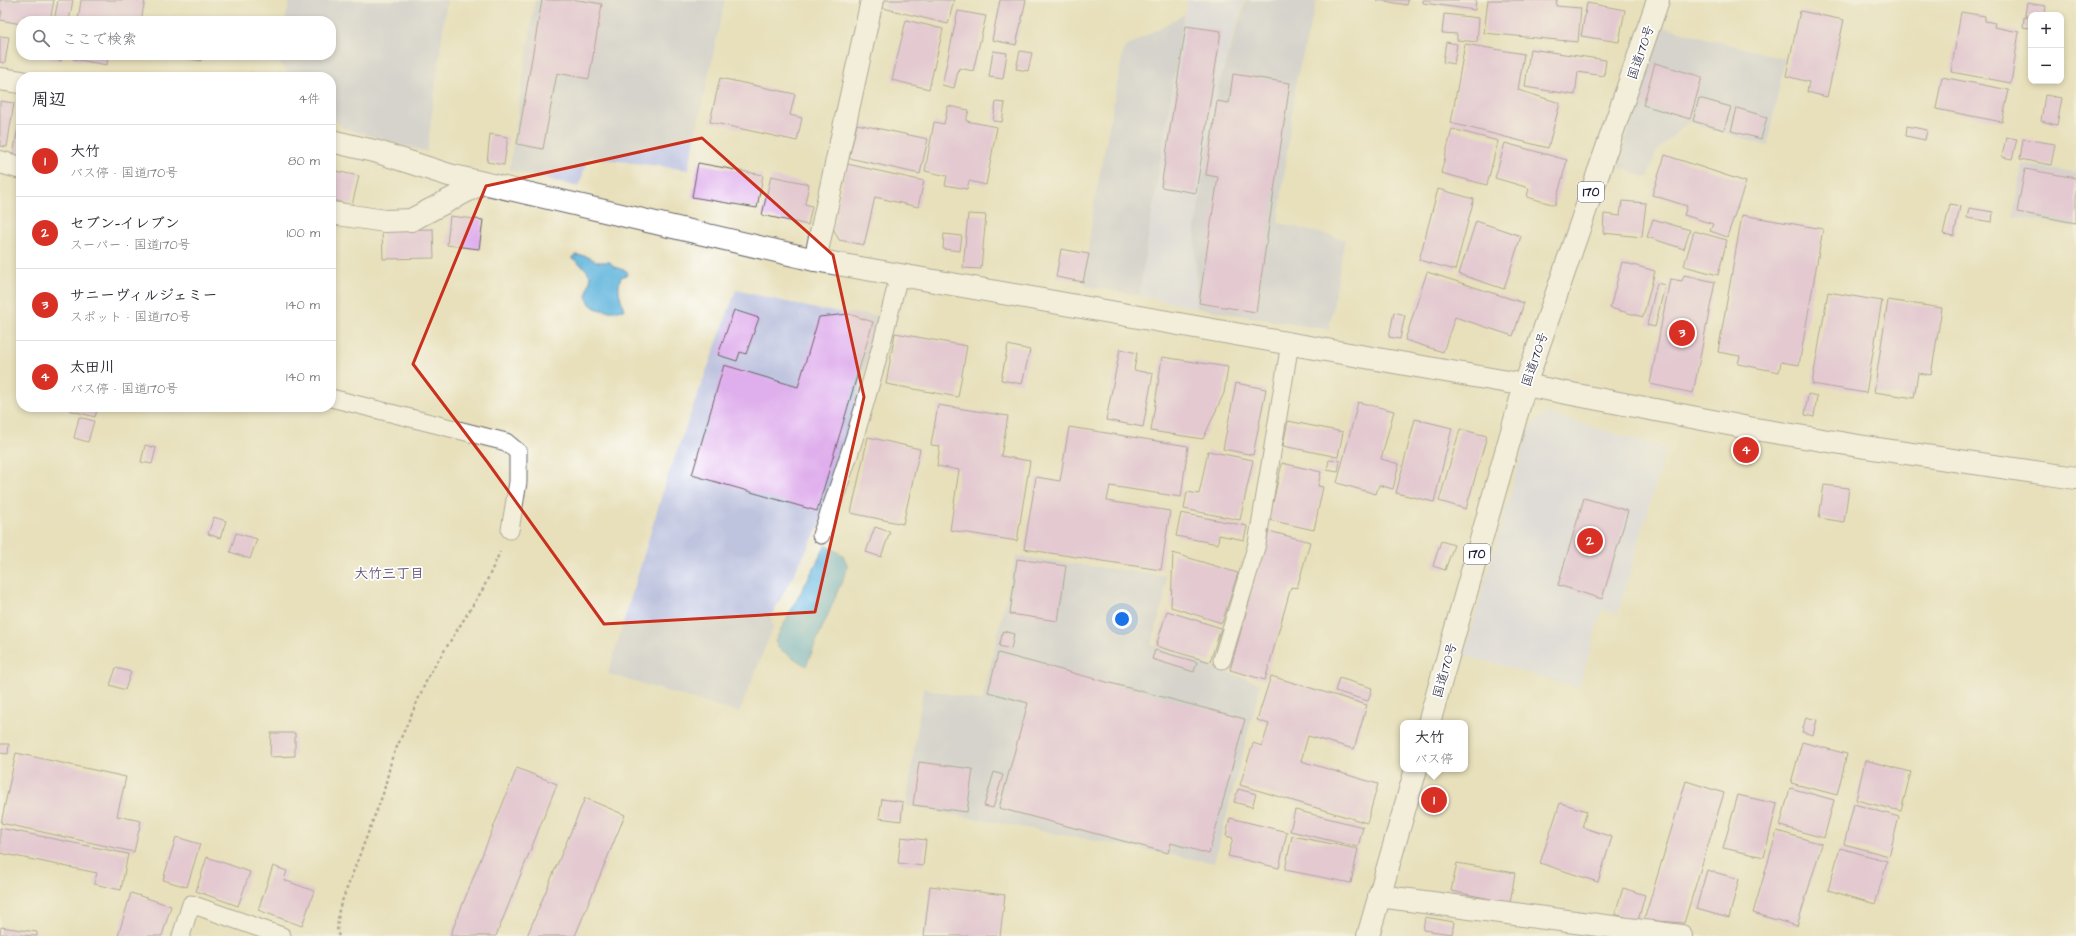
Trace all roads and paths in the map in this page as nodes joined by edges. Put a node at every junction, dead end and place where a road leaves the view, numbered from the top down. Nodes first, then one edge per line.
1 (872, 0) edge
2 (1658, 0) edge
3 (0, 79) edge
4 (16, 81) edge
5 (336, 142) edge
6 (0, 162) edge
7 (16, 167) edge
8 (482, 182) junction
9 (336, 214) edge
10 (815, 260) junction
11 (899, 275) junction
12 (1290, 343) junction
13 (1525, 385) junction
14 (336, 399) edge
15 (2076, 478) edge
16 (510, 530) joint
17 (821, 535) dead end
18 (1222, 660) dead end
19 (1430, 720) edge
20 (1415, 772) edge
21 (1379, 896) junction
22 (181, 936) edge
23 (282, 936) edge
24 (339, 936) edge
25 (1368, 936) edge
26 (1681, 936) edge

1 - 10 main road
2 - 13 main road, 国道170号 / 170
3 - 4 main road
5 - 8 main road
6 - 7 main road
8 - 9 main road
8 - 10 main road
10 - 11 main road
11 - 12 main road
11 - 17 lane
12 - 13 main road
12 - 18 lane
13 - 15 main road
13 - 19 main road, 国道170号 / 170
14 - 16 lane
16 - 24 path
20 - 21 main road
21 - 25 main road
21 - 26 main road
22 - 23 lane

